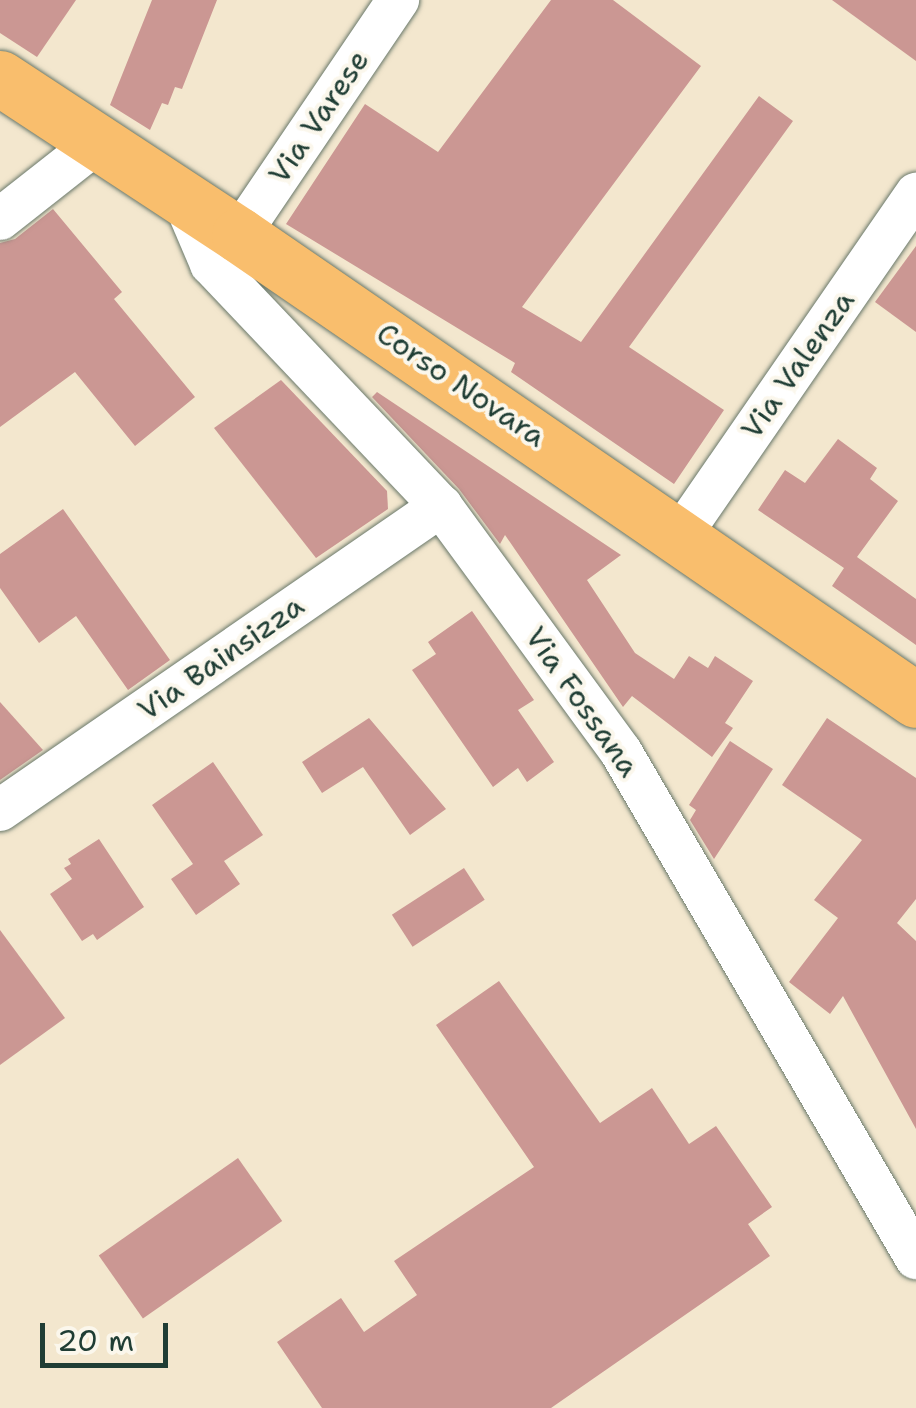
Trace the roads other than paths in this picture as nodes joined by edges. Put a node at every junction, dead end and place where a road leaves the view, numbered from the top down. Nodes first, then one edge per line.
1 (398, 0) edge
2 (0, 78) edge
3 (98, 142) junction
4 (916, 194) edge
5 (182, 196) junction
6 (0, 220) edge
7 (240, 234) junction
8 (442, 506) junction
9 (680, 536) junction
10 (916, 700) edge
11 (0, 810) edge
12 (916, 1258) edge

1 - 7 street, Via Varese
2 - 3 main road, Corso Novara
3 - 5 main road, Corso Novara
3 - 6 street
4 - 9 street, Via Valenza
5 - 7 main road, Corso Novara
5 - 8 street, Via Fossana
7 - 9 main road, Corso Novara
8 - 11 street, Via Bainsizza
8 - 12 street, Via Fossana
9 - 10 main road, Corso Novara

